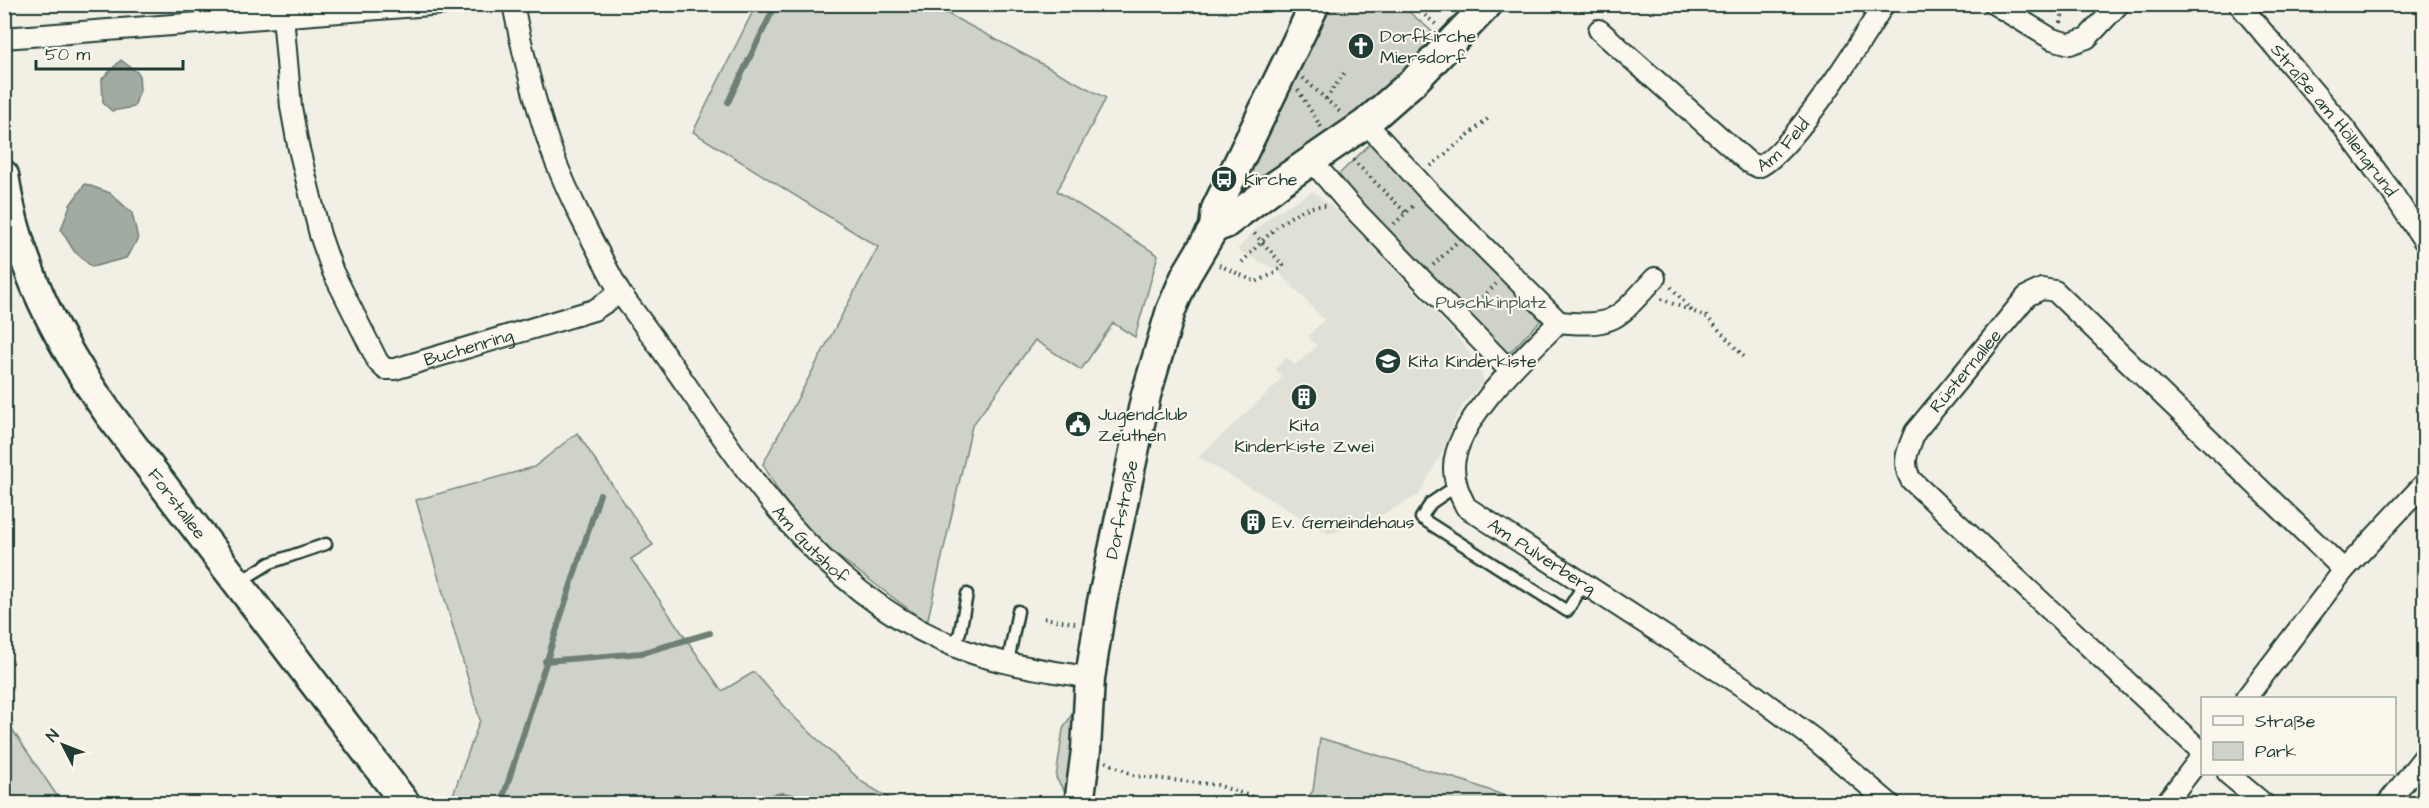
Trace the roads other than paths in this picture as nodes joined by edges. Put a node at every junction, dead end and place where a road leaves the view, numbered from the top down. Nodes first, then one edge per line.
1 (443, 4) edge
2 (513, 4) edge
3 (1316, 4) edge
4 (1488, 4) edge
5 (1884, 4) edge
6 (1994, 4) edge
7 (2119, 4) edge
8 (2243, 6) edge
9 (282, 11) edge
10 (1599, 30) dead end
11 (4, 38) edge
12 (1343, 143) junction
13 (4, 175) edge
14 (1214, 228) junction
15 (2424, 241) edge
16 (1651, 282) road end
17 (620, 293) junction
18 (1558, 322) junction
19 (1510, 371) junction
20 (2424, 484) edge
21 (1456, 486) junction
22 (326, 544) dead end
23 (2344, 570) junction
24 (239, 583) junction
25 (1584, 584) junction
26 (968, 594) dead end
27 (1018, 611) dead end
28 (954, 646) junction
29 (1008, 662) junction
30 (1090, 678) junction
31 (2248, 697) edge
32 (2201, 753) edge
33 (2201, 755) edge
34 (2424, 757) edge
35 (2229, 775) edge
36 (406, 804) edge
37 (1079, 804) edge
38 (1890, 804) edge
39 (2165, 804) edge
40 (2264, 804) edge
41 (2387, 804) edge

1 - 9 street
2 - 17 street
3 - 14 main road, Dorfstraße
4 - 12 main road
5 - 10 street, Am Feld
6 - 7 street
8 - 15 street, Straße am Höllengrund
9 - 11 street
9 - 17 street, Buchenring
12 - 14 main road
12 - 18 street
12 - 19 street
13 - 24 main road, Forstallee
14 - 30 main road, Dorfstraße
16 - 18 street
17 - 28 street, Am Gutshof
18 - 19 street
19 - 21 street
20 - 23 street
21 - 25 street, Am Pulverberg
21 - 25 lane
22 - 24 lane
23 - 31 street
23 - 32 street, Rüsternallee
24 - 36 main road, Forstallee
25 - 38 street, Am Pulverberg
26 - 28 lane
27 - 29 lane
28 - 29 street, Am Gutshof
29 - 30 street, Am Gutshof
30 - 37 main road, Dorfstraße
33 - 39 street
34 - 41 street
35 - 40 street

